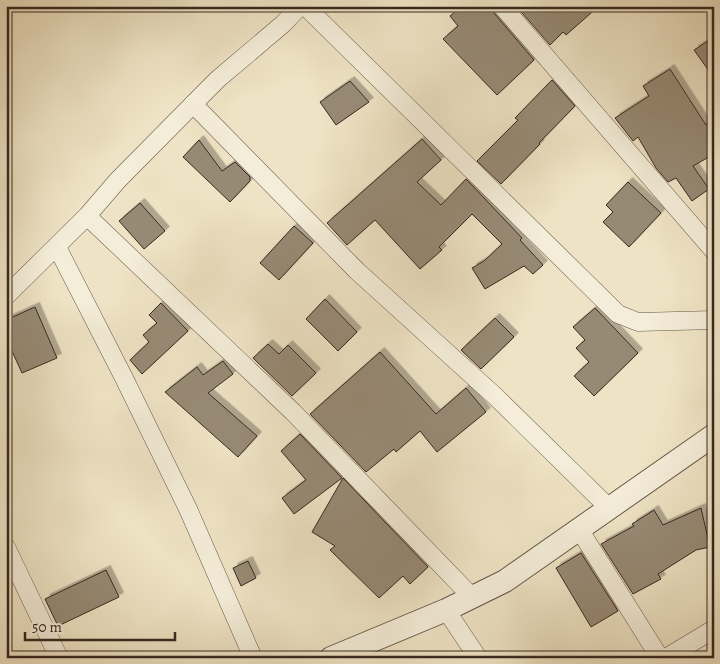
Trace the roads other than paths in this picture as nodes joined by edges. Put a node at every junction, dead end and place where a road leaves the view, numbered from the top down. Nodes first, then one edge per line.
1 (300, 6) edge
2 (305, 6) edge
3 (502, 6) edge
4 (193, 104) junction
5 (88, 216) junction
6 (57, 247) junction
7 (714, 251) edge
8 (6, 296) edge
9 (714, 320) edge
10 (714, 435) edge
11 (609, 508) junction
12 (578, 529) junction
13 (6, 547) edge
14 (473, 598) junction
15 (446, 610) junction
16 (714, 628) edge
17 (59, 658) edge
18 (253, 658) edge
19 (331, 658) edge
20 (478, 658) edge
21 (660, 658) edge
22 (666, 658) edge

1 - 4 street
2 - 9 street
3 - 7 street
4 - 5 street
4 - 11 street
5 - 6 street
5 - 14 street
6 - 8 street
6 - 18 street
10 - 11 street
11 - 12 street
12 - 14 street
12 - 21 street
13 - 17 street
14 - 15 street
15 - 19 street
15 - 20 street
16 - 22 street

